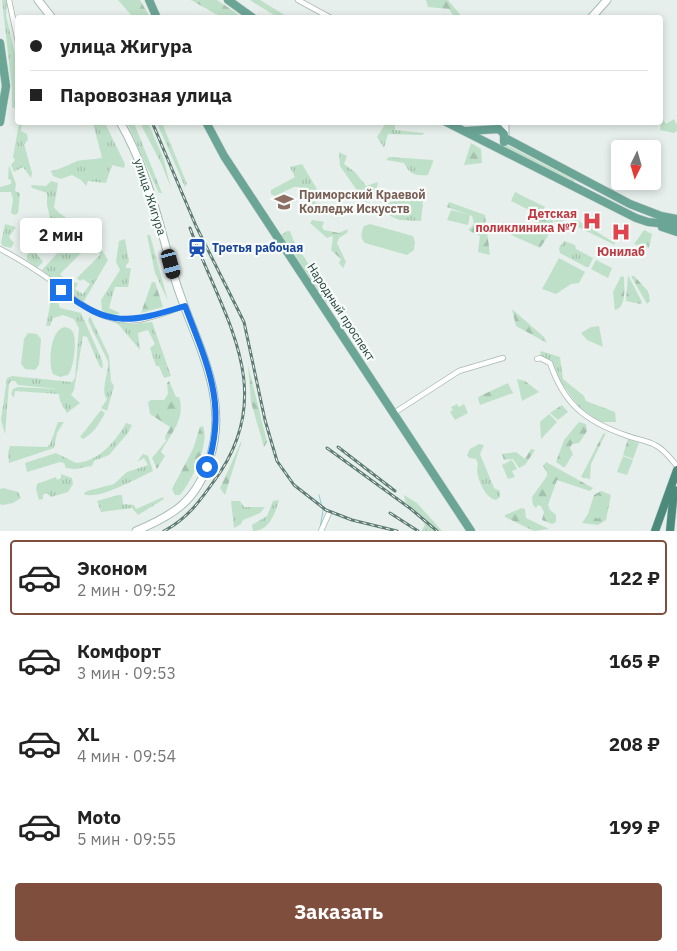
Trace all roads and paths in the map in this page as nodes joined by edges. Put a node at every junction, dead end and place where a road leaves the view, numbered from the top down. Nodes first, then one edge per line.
1 (9, 0) edge
2 (38, 0) edge
3 (148, 0) edge
4 (228, 0) edge
5 (298, 0) edge
6 (607, 0) edge
7 (50, 15) edge
8 (156, 15) edge
9 (249, 15) edge
10 (326, 15) edge
11 (594, 15) edge
12 (15, 28) edge
13 (0, 43) edge
14 (0, 122) edge
15 (121, 125) edge
16 (208, 125) edge
17 (452, 125) edge
18 (505, 125) edge
19 (495, 127) edge
20 (465, 131) junction
21 (505, 137) junction
22 (493, 144) junction
23 (582, 180) junction
24 (578, 188) junction
25 (677, 218) edge
26 (648, 222) junction
27 (677, 225) edge
28 (677, 232) edge
29 (0, 249) edge
30 (185, 306) junction
31 (503, 358) dead end
32 (537, 359) dead end
33 (394, 413) junction
34 (677, 470) edge
35 (329, 513) dead end
36 (136, 531) edge
37 (321, 531) edge
38 (471, 531) edge
39 (655, 531) edge
40 (670, 531) edge

1 - 12 street
2 - 7 main road
3 - 8 main road
4 - 9 main road
5 - 10 street
6 - 11 main road
13 - 14 main road
15 - 30 main road, улица Жигура
16 - 33 main road, Народный проспект
17 - 20 main road
18 - 21 main road
19 - 20 main road
19 - 21 main road
19 - 22 main road
20 - 22 main road
21 - 22 main road
21 - 23 main road
22 - 24 main road
23 - 24 main road
23 - 25 main road
24 - 26 main road
26 - 27 main road
26 - 28 main road
29 - 30 street
30 - 36 main road, улица Жигура
31 - 33 street
32 - 34 street
33 - 38 main road, Народный проспект
34 - 39 highway
34 - 40 highway
35 - 37 street

